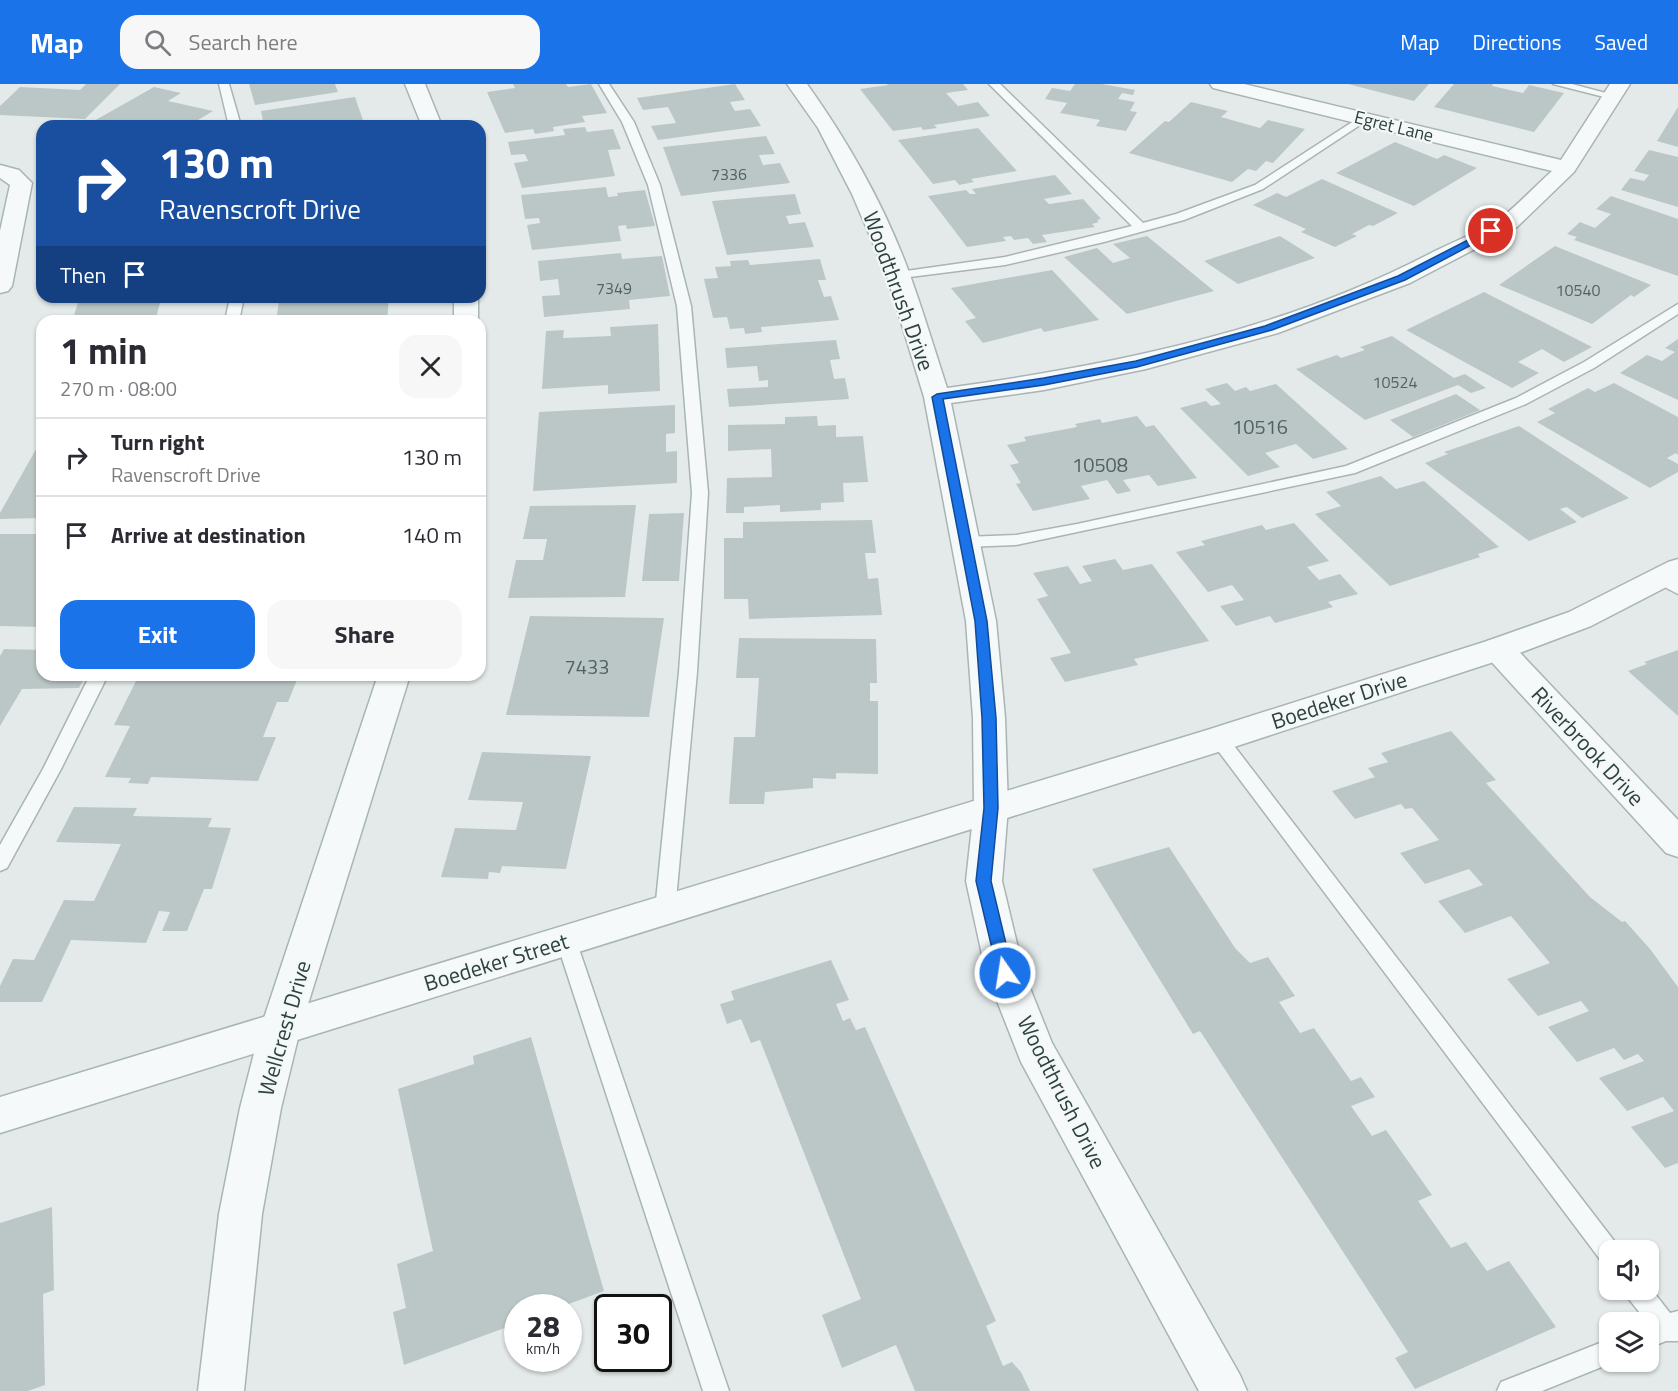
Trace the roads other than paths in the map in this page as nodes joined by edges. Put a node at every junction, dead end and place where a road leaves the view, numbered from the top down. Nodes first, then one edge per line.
1 (224, 84) edge
2 (415, 84) edge
3 (604, 84) edge
4 (994, 84) edge
5 (1220, 84) edge
6 (1558, 84) edge
7 (804, 85) edge
8 (1616, 90) edge
9 (1364, 119) junction
10 (233, 120) edge
11 (430, 120) edge
12 (1567, 168) junction
13 (0, 171) edge
14 (1141, 228) junction
15 (899, 276) junction
16 (1, 283) edge
17 (1678, 308) edge
18 (937, 397) junction
19 (965, 542) junction
20 (1672, 579) edge
21 (1498, 649) junction
22 (96, 681) edge
23 (392, 681) edge
24 (1220, 739) junction
25 (991, 808) junction
26 (1678, 843) edge
27 (0, 863) edge
28 (665, 910) junction
29 (566, 940) junction
30 (280, 1030) junction
31 (0, 1115) edge
32 (1599, 1240) edge
33 (1645, 1300) edge
34 (1668, 1329) edge
35 (1599, 1356) edge
36 (221, 1391) edge
37 (716, 1391) edge
38 (1224, 1391) edge
39 (1510, 1391) edge

1 - 10 lane
2 - 11 street
3 - 28 lane
4 - 14 lane
5 - 9 street, Egret Lane
6 - 8 lane
7 - 15 street, Woodthrush Drive
8 - 12 street
9 - 12 street, Egret Lane
9 - 14 lane
12 - 18 street
13 - 16 street
14 - 15 lane
15 - 18 street, Woodthrush Drive
17 - 19 lane
18 - 19 street, Woodthrush Drive
19 - 25 street, Woodthrush Drive
20 - 21 street, Boedeker Drive
21 - 24 street, Boedeker Drive
21 - 26 street, Riverbrook Drive
22 - 27 lane
23 - 30 street, Wellcrest Drive
24 - 25 street, Boedeker Drive
24 - 32 lane
25 - 28 street, Boedeker Street
25 - 38 street, Woodthrush Drive
28 - 29 street, Boedeker Street
29 - 30 street, Boedeker Street
29 - 37 lane
30 - 31 street, Boedeker Street
30 - 36 street, Wellcrest Drive
33 - 34 lane
35 - 39 lane

